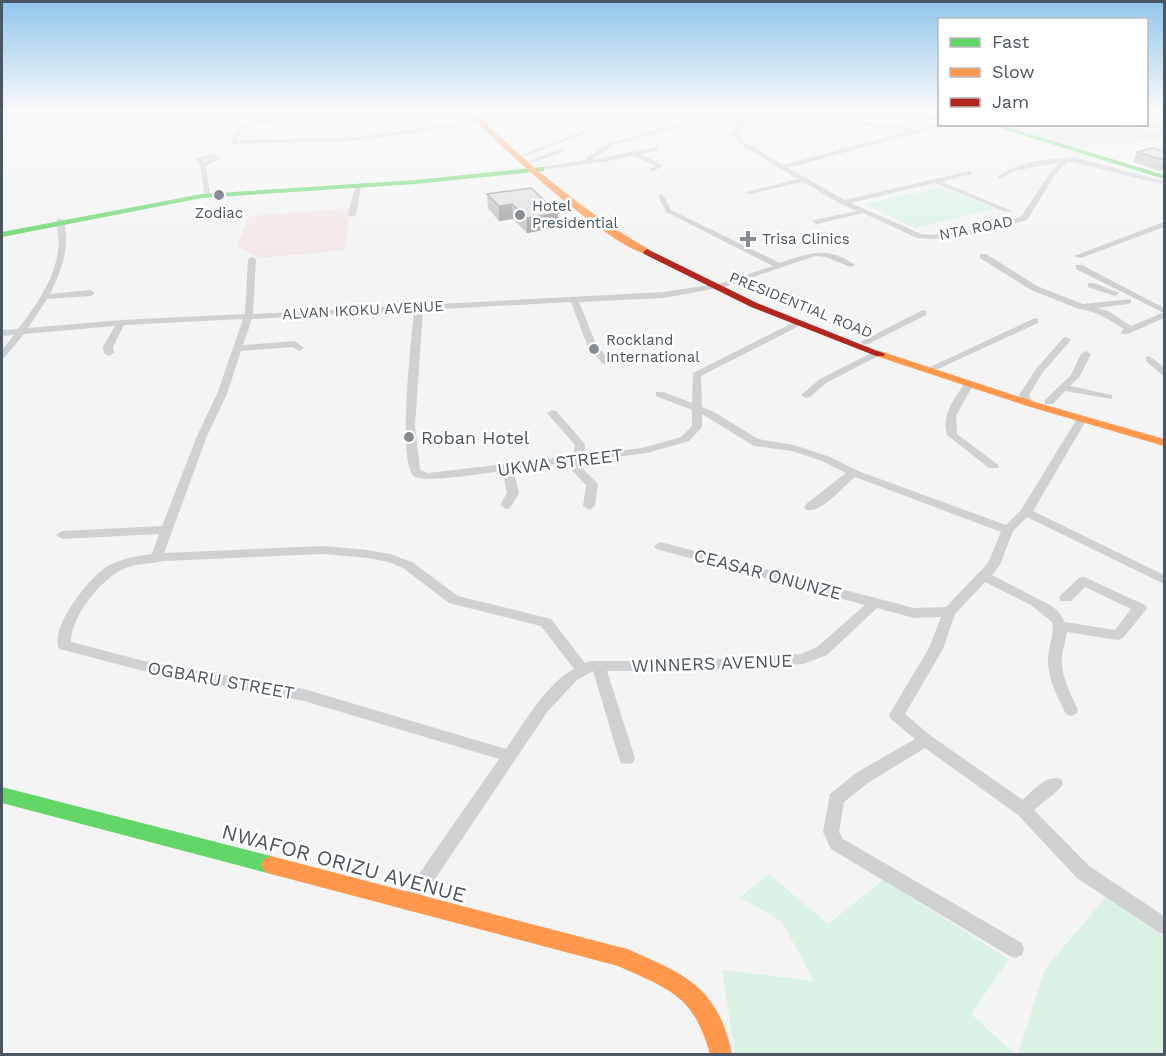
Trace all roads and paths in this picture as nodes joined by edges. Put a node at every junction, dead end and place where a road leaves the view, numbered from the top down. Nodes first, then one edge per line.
1 (524, 161) edge
2 (538, 161) edge
3 (540, 161) edge
4 (581, 161) edge
5 (587, 161) edge
6 (651, 161) edge
7 (774, 161) edge
8 (804, 161) edge
9 (1054, 161) edge
10 (1064, 161) edge
11 (1082, 161) edge
12 (1112, 161) edge
13 (578, 163) junction
14 (203, 165) dead end
15 (529, 167) junction
16 (783, 167) junction
17 (651, 170) dead end
18 (969, 173) dead end
19 (1000, 177) dead end
20 (1164, 177) edge
21 (803, 180) junction
22 (938, 182) junction
23 (1164, 183) edge
24 (358, 186) junction
25 (749, 192) dead end
26 (207, 193) junction
27 (661, 196) dead end
28 (843, 203) junction
29 (1008, 211) dead end
30 (860, 212) junction
31 (352, 215) dead end
32 (61, 221) junction
33 (817, 222) dead end
34 (1164, 225) edge
35 (2, 234) edge
36 (983, 256) dead end
37 (1078, 256) dead end
38 (252, 259) dead end
39 (851, 265) dead end
40 (778, 266) junction
41 (1079, 267) dead end
42 (1091, 285) dead end
43 (720, 286) junction
44 (91, 293) dead end
45 (45, 297) junction
46 (574, 300) junction
47 (1128, 301) junction
48 (418, 307) junction
49 (1090, 308) junction
50 (923, 313) dead end
51 (249, 315) junction
52 (1164, 315) edge
53 (1035, 321) dead end
54 (121, 323) junction
55 (798, 323) junction
56 (815, 326) junction
57 (24, 331) junction
58 (2, 333) edge
59 (1066, 340) dead end
60 (865, 342) junction
61 (238, 348) junction
62 (299, 348) dead end
63 (109, 353) dead end
64 (877, 353) junction
65 (1086, 354) dead end
66 (2, 356) edge
67 (1149, 359) dead end
68 (605, 361) dead end
69 (935, 367) junction
70 (1164, 372) edge
71 (952, 376) junction
72 (968, 385) junction
73 (1063, 388) junction
74 (660, 394) dead end
75 (806, 395) dead end
76 (1108, 397) dead end
77 (1026, 399) junction
78 (1049, 402) junction
79 (694, 407) junction
80 (552, 413) dead end
81 (1082, 419) junction
82 (1163, 439) edge
83 (573, 460) junction
84 (993, 466) dead end
85 (507, 468) junction
86 (854, 473) junction
87 (506, 505) dead end
88 (589, 506) dead end
89 (810, 507) dead end
90 (1026, 512) junction
91 (166, 530) junction
92 (1008, 531) junction
93 (62, 535) dead end
94 (660, 546) dead end
95 (156, 559) junction
96 (983, 576) junction
97 (1164, 579) edge
98 (1066, 598) dead end
99 (876, 603) junction
100 (949, 612) junction
101 (1060, 626) junction
102 (599, 667) junction
103 (582, 669) junction
104 (1071, 710) dead end
105 (926, 740) junction
106 (510, 756) junction
107 (627, 758) dead end
108 (1055, 784) dead end
109 (2, 795) edge
110 (1024, 810) junction
111 (409, 903) junction
112 (1164, 926) edge
113 (1015, 950) dead end
114 (721, 1054) edge

1 - 15 main road, PRESIDENTIAL ROAD
2 - 15 street
3 - 15 street
4 - 13 street
5 - 13 street
6 - 17 street
7 - 16 street, NTA ROAD
8 - 16 street
9 - 19 street
10 - 30 street, NTA ROAD
11 - 23 street
12 - 20 main road
13 - 15 street
14 - 26 street
15 - 24 main road
15 - 26 main road
15 - 43 main road, PRESIDENTIAL ROAD
16 - 21 street, NTA ROAD
18 - 22 street
21 - 25 street
21 - 28 street, NTA ROAD
22 - 28 street
22 - 29 street
24 - 31 street
24 - 32 main road
26 - 32 main road
27 - 40 street
28 - 30 street, NTA ROAD
30 - 33 street
32 - 35 main road
32 - 45 street
34 - 37 street
36 - 49 street
38 - 51 street
39 - 40 street, ALVAN IKOKU AVENUE
40 - 43 street, ALVAN IKOKU AVENUE
41 - 52 street
42 - 47 street
43 - 46 street, ALVAN IKOKU AVENUE
43 - 55 main road, PRESIDENTIAL ROAD
43 - 56 main road, PRESIDENTIAL ROAD
44 - 45 street
45 - 57 street
46 - 48 street, ALVAN IKOKU AVENUE
46 - 68 street
47 - 49 street
47 - 52 street
48 - 51 street, ALVAN IKOKU AVENUE
48 - 85 street, UKWA STREET
49 - 52 street
50 - 60 street
51 - 54 street, ALVAN IKOKU AVENUE
51 - 61 street
53 - 69 street
54 - 57 street, ALVAN IKOKU AVENUE
54 - 63 street
55 - 56 main road, PRESIDENTIAL ROAD
55 - 79 street, UKWA STREET
56 - 60 main road, PRESIDENTIAL ROAD
56 - 64 main road, PRESIDENTIAL ROAD
57 - 58 street, ALVAN IKOKU AVENUE
57 - 66 street
59 - 77 street
60 - 69 main road, PRESIDENTIAL ROAD
61 - 62 street
61 - 91 street
64 - 71 main road, PRESIDENTIAL ROAD
64 - 75 street
65 - 73 street
67 - 70 street
69 - 71 main road, PRESIDENTIAL ROAD
71 - 72 main road, PRESIDENTIAL ROAD
71 - 77 main road, PRESIDENTIAL ROAD
72 - 77 main road, PRESIDENTIAL ROAD
72 - 84 street
73 - 76 street
73 - 78 street
74 - 79 street
77 - 78 main road, PRESIDENTIAL ROAD
77 - 81 main road, PRESIDENTIAL ROAD
78 - 82 main road, PRESIDENTIAL ROAD
79 - 83 street, UKWA STREET
79 - 86 street
80 - 83 street
81 - 82 main road, PRESIDENTIAL ROAD
81 - 90 street
83 - 85 street, UKWA STREET
83 - 88 street
85 - 87 street
86 - 89 street
86 - 92 street
90 - 92 street
90 - 97 street
91 - 93 street
91 - 95 street
92 - 96 street
94 - 99 street, CEASAR ONUNZE
95 - 103 street, OGBARU STREET
95 - 106 street, OGBARU STREET
96 - 100 street
96 - 101 street
98 - 101 street
99 - 100 street
99 - 102 street, WINNERS AVENUE
100 - 105 street
101 - 104 street
102 - 103 street, WINNERS AVENUE
102 - 107 street
103 - 106 street
105 - 110 street
105 - 113 street
106 - 111 street
108 - 110 street
109 - 111 main road, NWAFOR ORIZU AVENUE
110 - 112 street
111 - 114 main road, NWAFOR ORIZU AVENUE

